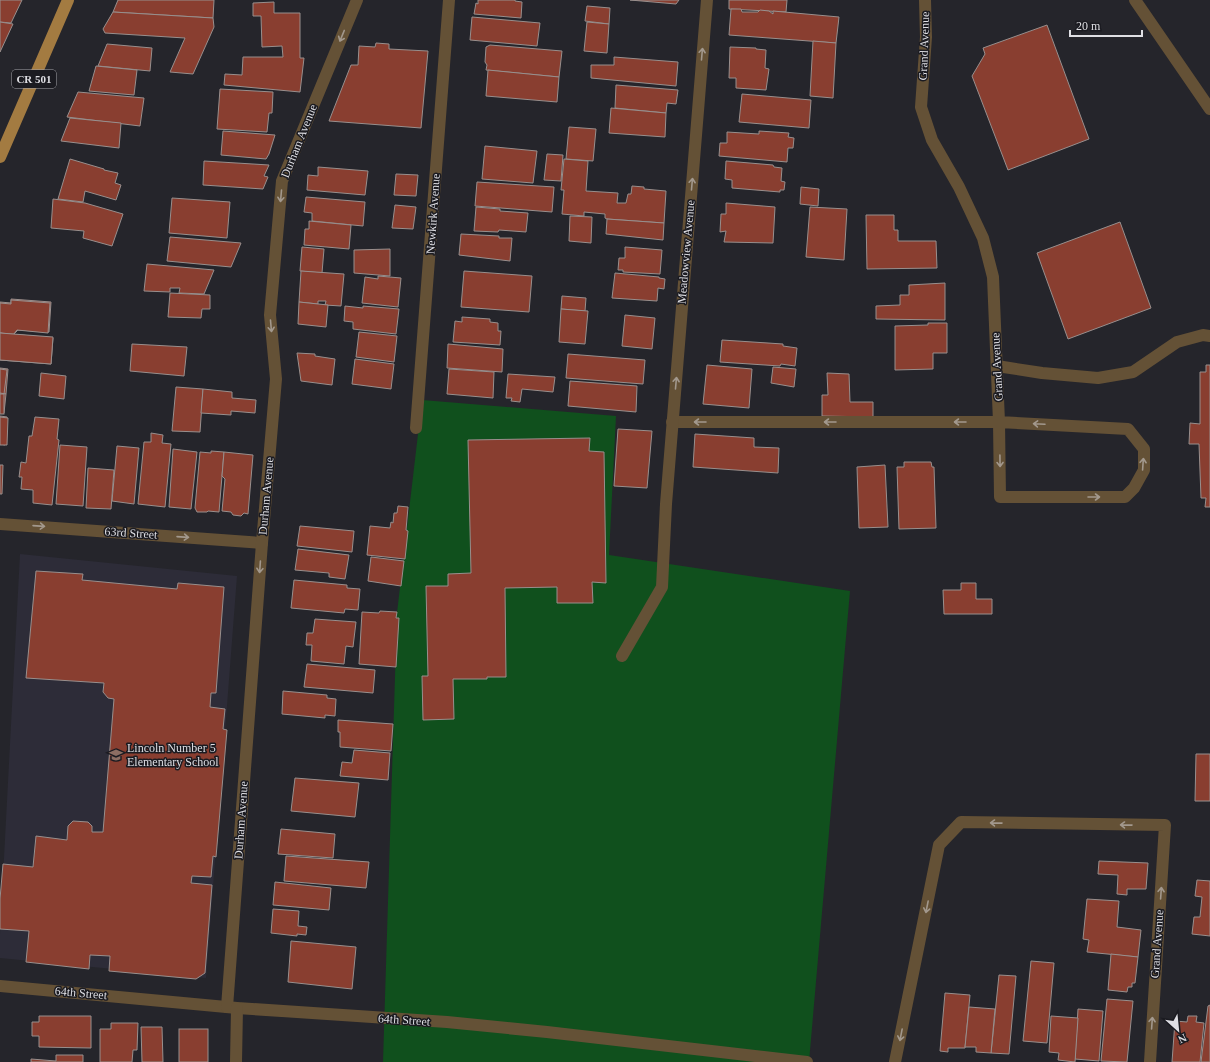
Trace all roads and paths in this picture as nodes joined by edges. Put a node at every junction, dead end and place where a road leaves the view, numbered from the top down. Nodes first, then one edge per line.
1 (68, 0) edge
2 (356, 0) edge
3 (449, 0) edge
4 (706, 0) edge
5 (925, 0) edge
6 (1135, 0) edge
7 (1210, 110) edge
8 (0, 157) edge
9 (1210, 336) edge
10 (996, 366) junction
11 (672, 422) junction
12 (999, 422) junction
13 (416, 428) dead end
14 (0, 524) edge
15 (262, 543) junction
16 (622, 656) dead end
17 (0, 986) edge
18 (232, 1008) junction
19 (236, 1062) edge
20 (807, 1062) edge
21 (895, 1062) edge
22 (1150, 1062) edge

1 - 8 main road, CR 501
2 -> 15 street, Durham Avenue
3 - 13 street, Newkirk Avenue
11 -> 4 street, Meadowview Avenue
5 - 10 street, Grand Avenue
6 - 7 street
9 - 10 street
10 - 12 street, Grand Avenue
12 -> 11 street
11 - 16 street, Meadowview Avenue
12 -> 12 street
14 -> 15 street, 63rd Street
15 -> 18 street, Durham Avenue
17 - 18 street, 64th Street
18 - 19 street, Durham Avenue
18 - 20 street, 64th Street
22 -> 21 street, Grand Avenue

